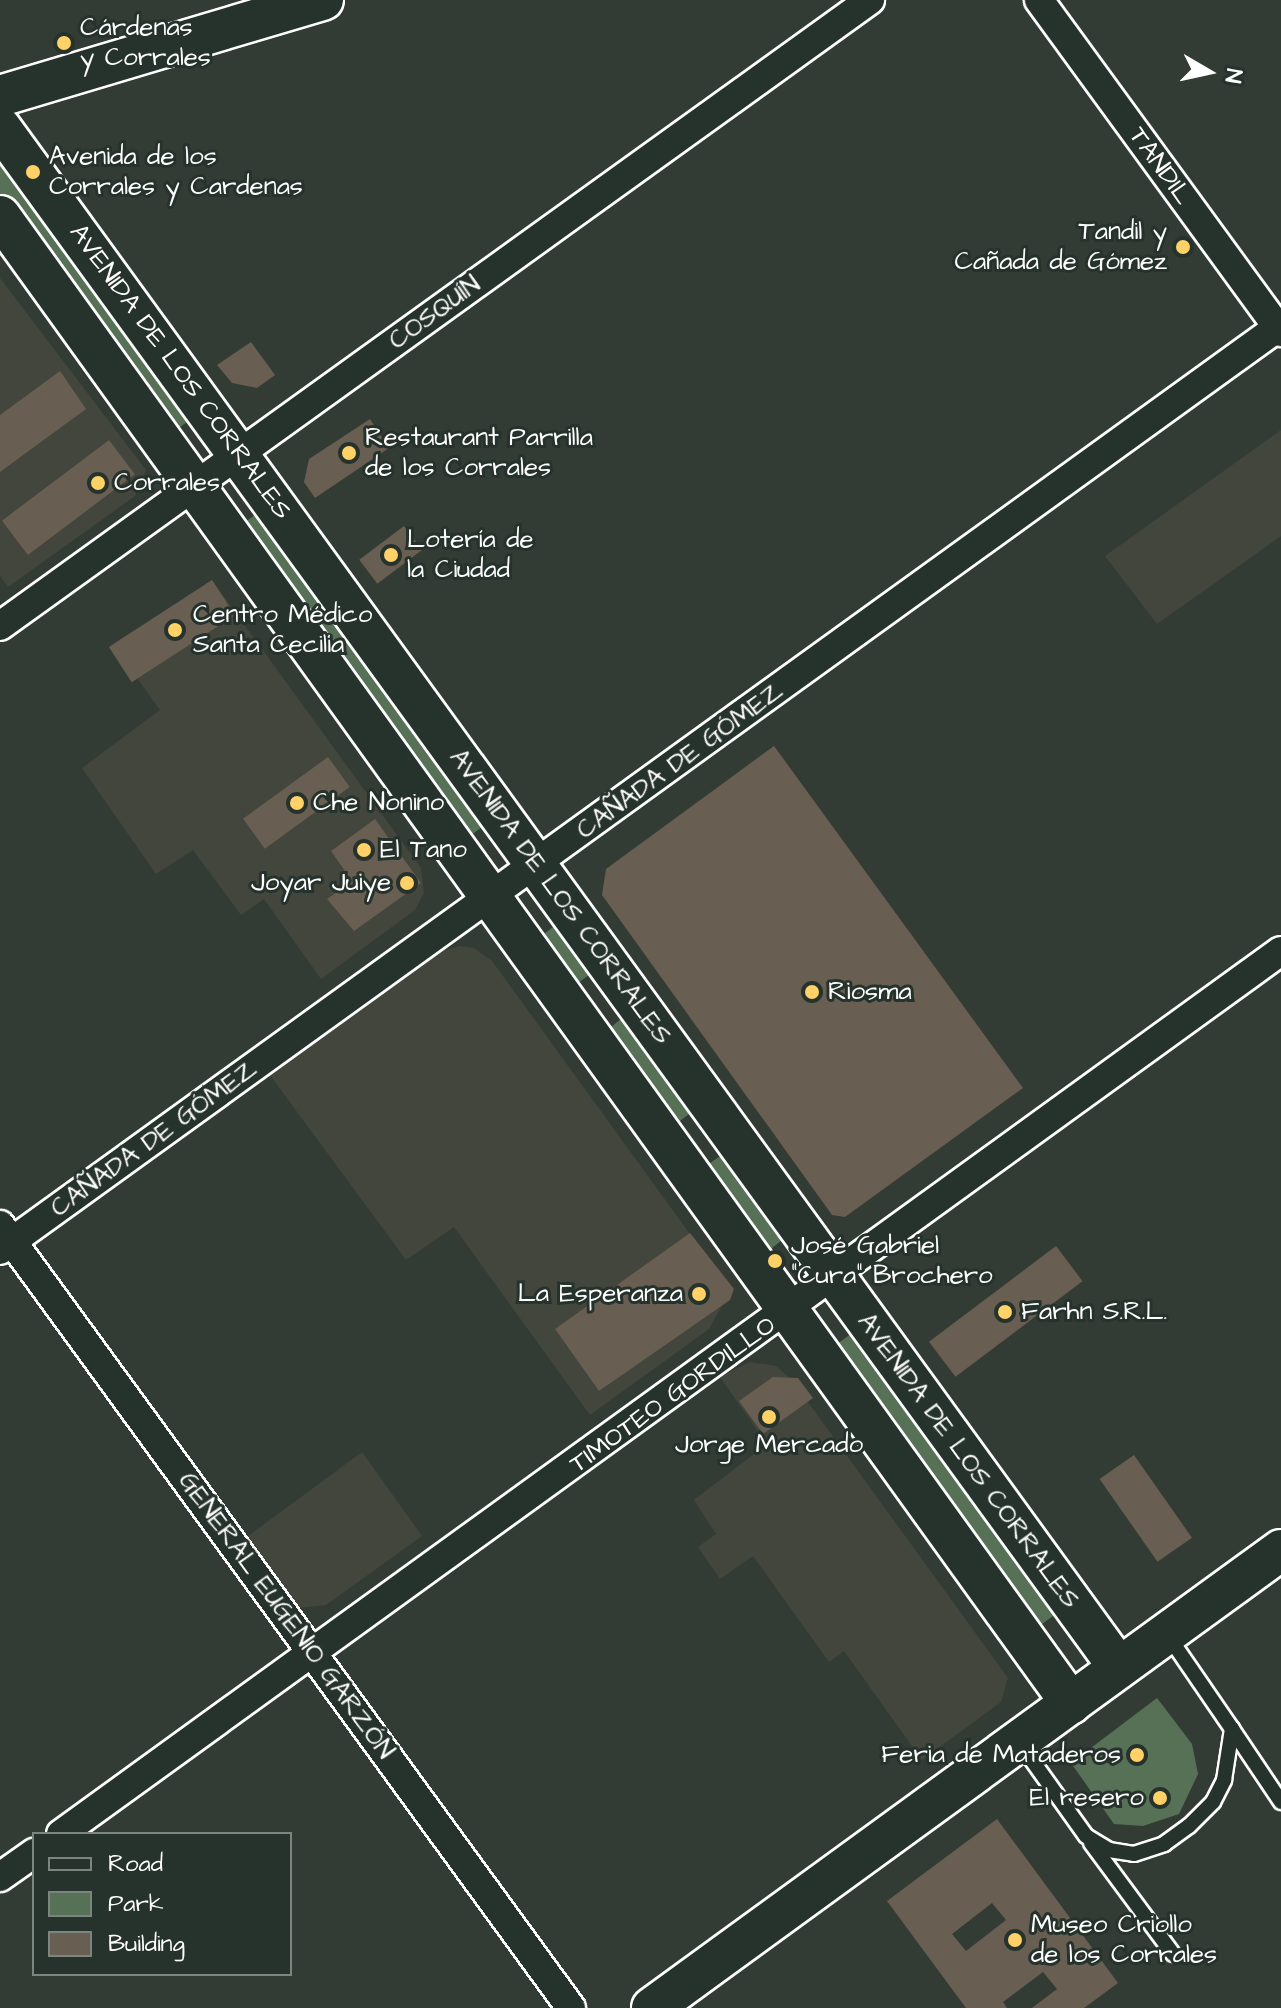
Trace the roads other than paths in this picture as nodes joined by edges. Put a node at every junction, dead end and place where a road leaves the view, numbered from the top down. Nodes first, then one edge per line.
1 (323, 0) edge
2 (870, 0) edge
3 (1039, 0) edge
4 (0, 96) edge
5 (0, 127) edge
6 (0, 216) edge
7 (1280, 328) edge
8 (239, 453) junction
9 (195, 486) junction
10 (0, 626) edge
11 (539, 863) junction
12 (491, 897) junction
13 (1281, 951) edge
14 (4, 1239) edge
15 (833, 1276) junction
16 (789, 1310) junction
17 (1281, 1550) edge
18 (1166, 1634) junction
19 (314, 1653) junction
20 (1119, 1668) junction
21 (1071, 1703) junction
22 (1232, 1729) junction
23 (1019, 1741) junction
24 (1281, 1802) edge
25 (64, 1832) edge
26 (1086, 1836) junction
27 (32, 1854) edge
28 (0, 1877) edge
29 (1173, 1954) dead end
30 (571, 2008) edge
31 (652, 2008) edge

1 - 4 main road
2 - 8 street, COSQUÍN
3 - 7 street, TANDIL
5 - 8 main road, AVENIDA DE LOS CORRALES
6 - 9 main road, AVENIDA DE LOS CORRALES
7 - 11 street, CAÑADA DE GÓMEZ
8 - 9 street, COSQUÍN
8 - 11 main road, AVENIDA DE LOS CORRALES
9 - 10 street, COSQUÍN
9 - 12 main road, AVENIDA DE LOS CORRALES
11 - 12 street, CAÑADA DE GÓMEZ
11 - 15 main road, AVENIDA DE LOS CORRALES
12 - 14 street, CAÑADA DE GÓMEZ
12 - 16 main road, AVENIDA DE LOS CORRALES
13 - 15 street, TIMOTEO GORDILLO
14 - 19 street, GENERAL EUGENIO GARZÓN
15 - 16 street, TIMOTEO GORDILLO
15 - 20 main road, AVENIDA DE LOS CORRALES
16 - 19 street, TIMOTEO GORDILLO
16 - 21 main road, AVENIDA DE LOS CORRALES
17 - 18 main road
18 - 20 main road
18 - 22 lane
19 - 25 street, TIMOTEO GORDILLO
19 - 30 street, GENERAL EUGENIO GARZÓN
20 - 21 main road
21 - 23 main road
22 - 24 lane
22 - 26 lane
23 - 26 lane
23 - 31 main road
26 - 29 lane
27 - 28 street

